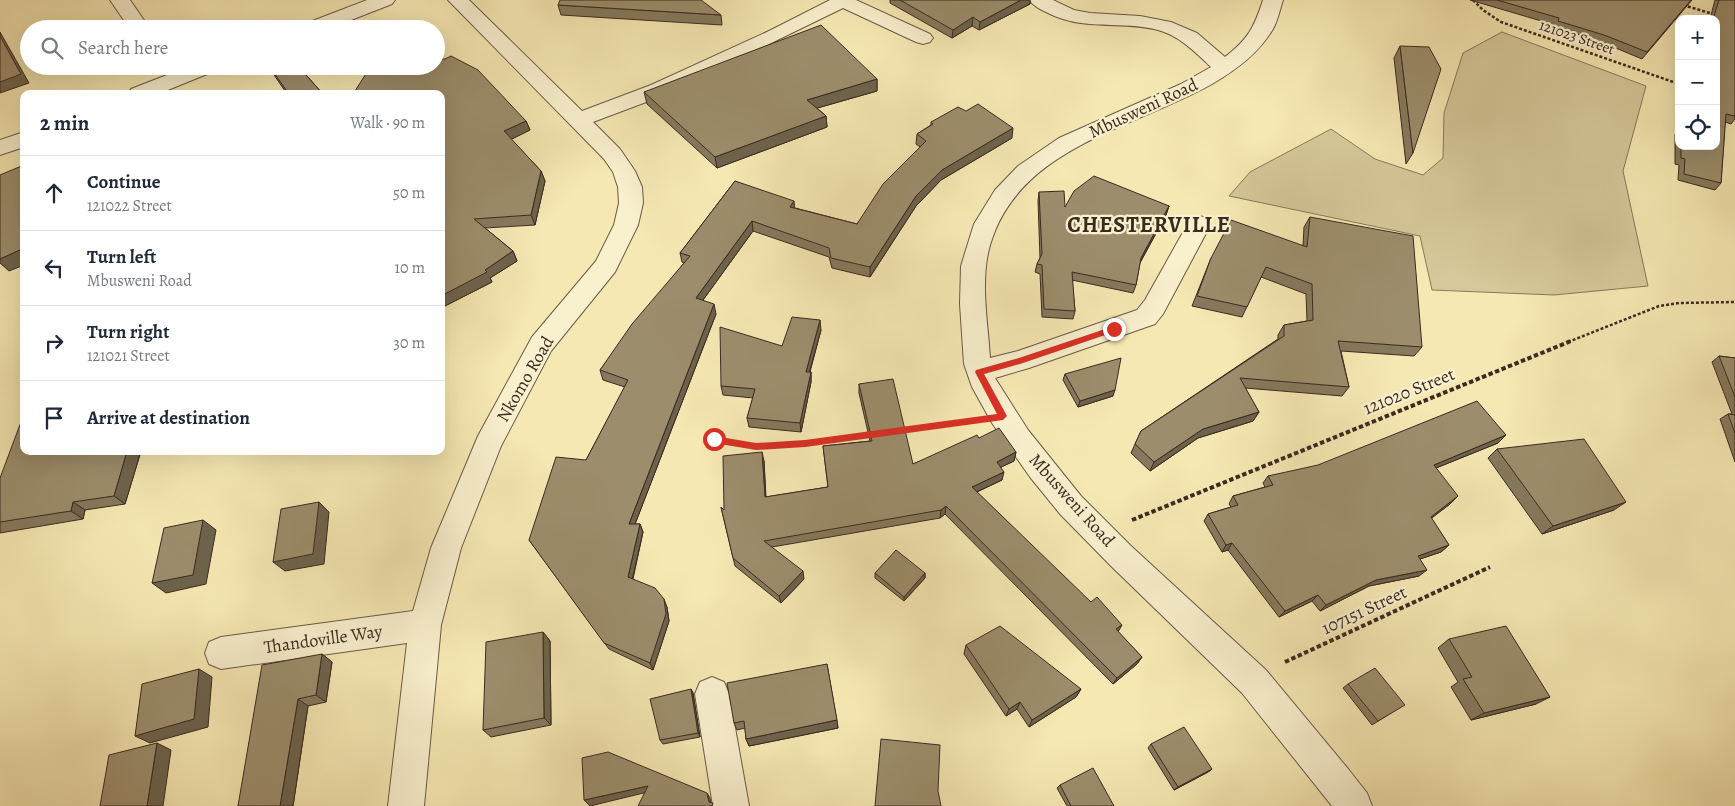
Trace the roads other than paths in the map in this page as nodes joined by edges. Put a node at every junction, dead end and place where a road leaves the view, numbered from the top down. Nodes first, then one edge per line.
1 (120, 0) edge
2 (385, 0) edge
3 (458, 0) edge
4 (1039, 0) edge
5 (1273, 0) edge
6 (841, 1) edge
7 (134, 20) edge
8 (333, 20) edge
9 (923, 38) dead end
10 (1225, 68) junction
11 (168, 75) edge
12 (144, 90) edge
13 (578, 120) junction
14 (20, 140) edge
15 (0, 148) edge
16 (1199, 224) dead end
17 (979, 372) junction
18 (425, 625) junction
19 (221, 653) dead end
20 (712, 694) dead end
21 (406, 806) edge
22 (731, 806) edge
23 (1354, 806) edge

1 - 7 street
2 - 8 street
3 - 13 street, Nkomo Road
4 - 10 street
5 - 10 street, Mbusweni Road
6 - 9 street
6 - 13 street
10 - 17 street, Mbusweni Road
11 - 12 street
13 - 18 street, Nkomo Road
14 - 15 street
16 - 17 street
17 - 23 street, Mbusweni Road
18 - 19 street, Thandoville Way
18 - 21 street, Nkomo Road
20 - 22 street

